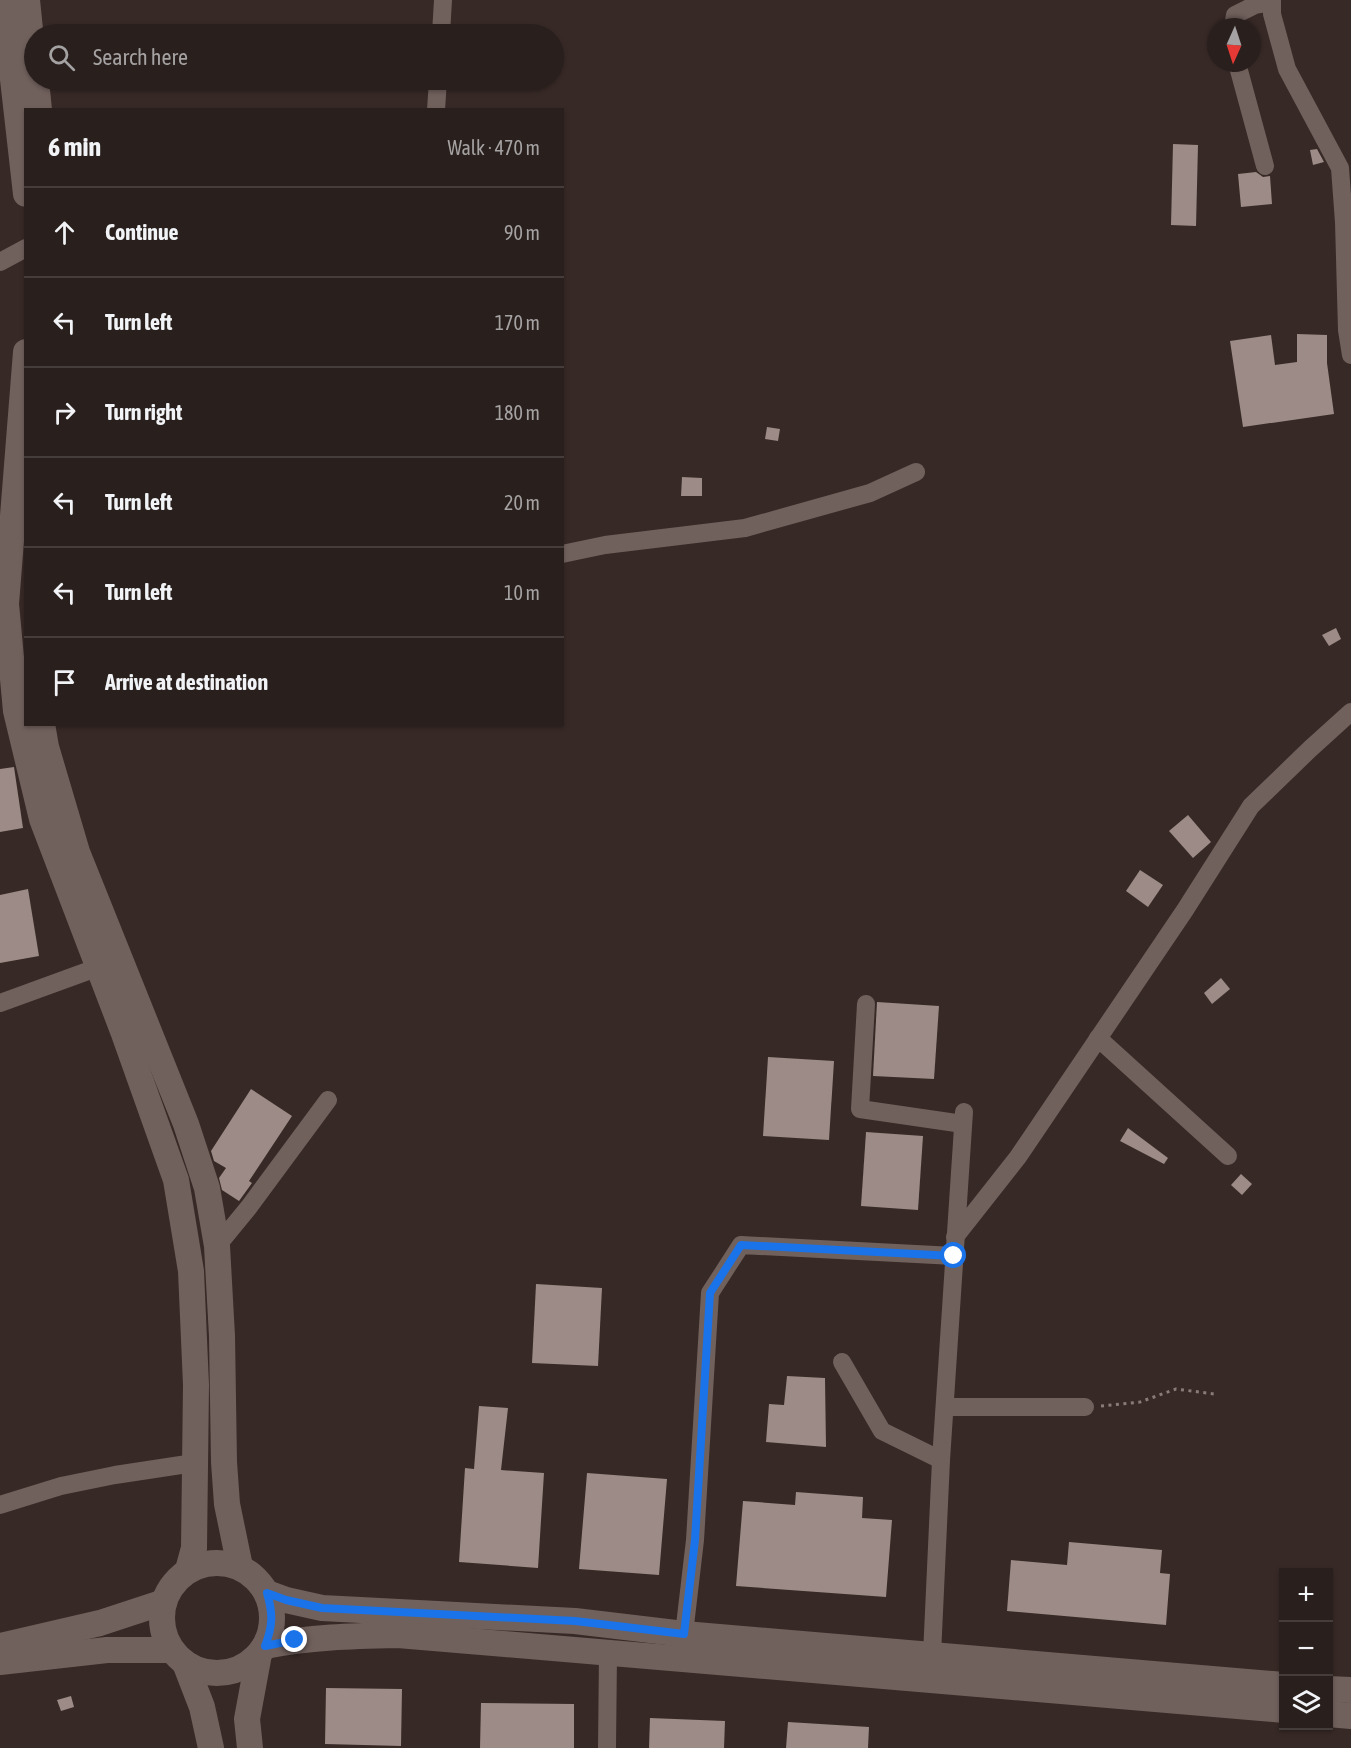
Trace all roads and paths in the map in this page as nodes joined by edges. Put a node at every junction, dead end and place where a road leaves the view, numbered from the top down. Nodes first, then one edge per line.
1 (4, 0) edge
2 (27, 0) edge
3 (443, 0) edge
4 (1272, 1) edge
5 (1234, 18) edge
6 (29, 24) edge
7 (442, 24) edge
8 (1239, 72) edge
9 (37, 90) edge
10 (437, 90) edge
11 (39, 108) edge
12 (436, 108) edge
13 (1265, 166) dead end
14 (24, 176) edge
15 (24, 249) edge
16 (0, 262) edge
17 (1351, 355) edge
18 (24, 403) edge
19 (916, 472) dead end
20 (564, 554) edge
21 (16, 605) edge
22 (7, 689) edge
23 (1351, 712) edge
24 (42, 726) edge
25 (99, 967) junction
26 (0, 1003) edge
27 (866, 1004) dead end
28 (1098, 1038) junction
29 (328, 1100) dead end
30 (1228, 1156) dead end
31 (955, 1237) junction
32 (217, 1246) junction
33 (954, 1256) junction
34 (842, 1362) dead end
35 (1214, 1394) dead end
36 (945, 1407) junction
37 (1085, 1407) joint
38 (941, 1460) junction
39 (224, 1462) junction
40 (194, 1463) junction
41 (0, 1505) edge
42 (240, 1567) junction
43 (188, 1570) junction
44 (267, 1593) junction
45 (164, 1602) junction
46 (684, 1634) junction
47 (0, 1646) edge
48 (262, 1650) junction
49 (608, 1654) junction
50 (932, 1655) junction
51 (178, 1657) junction
52 (0, 1662) edge
53 (1279, 1685) edge
54 (1333, 1689) edge
55 (1351, 1690) edge
56 (1279, 1710) edge
57 (1333, 1714) edge
58 (1351, 1716) edge
59 (211, 1748) edge
60 (250, 1748) edge
61 (607, 1748) edge

1 - 14 main road
2 - 6 main road
3 - 7 street
4 - 5 street
4 - 17 street
8 - 13 street
9 - 11 main road
10 - 12 street
15 - 16 street
18 - 21 main road
19 - 20 street
21 - 22 main road
22 - 25 main road
23 - 28 street
24 - 32 main road
25 - 26 street
25 - 40 main road
27 - 31 street
28 - 30 street
28 - 31 street
29 - 32 street
31 - 33 street
32 - 39 main road
33 - 36 street
33 - 46 street
34 - 38 street
35 - 37 path
36 - 37 street
36 - 38 street
38 - 50 street
39 - 40 main road
39 - 42 main road
40 - 41 street
40 - 43 main road
42 - 43 main road
42 - 44 main road
43 - 45 main road
44 - 46 main road
44 - 48 main road
45 - 47 main road
45 - 51 main road
46 - 50 main road
48 - 49 main road
48 - 51 main road
48 - 60 main road
49 - 56 main road
49 - 61 street
50 - 53 main road
51 - 52 main road
51 - 59 main road
54 - 55 main road
57 - 58 main road

